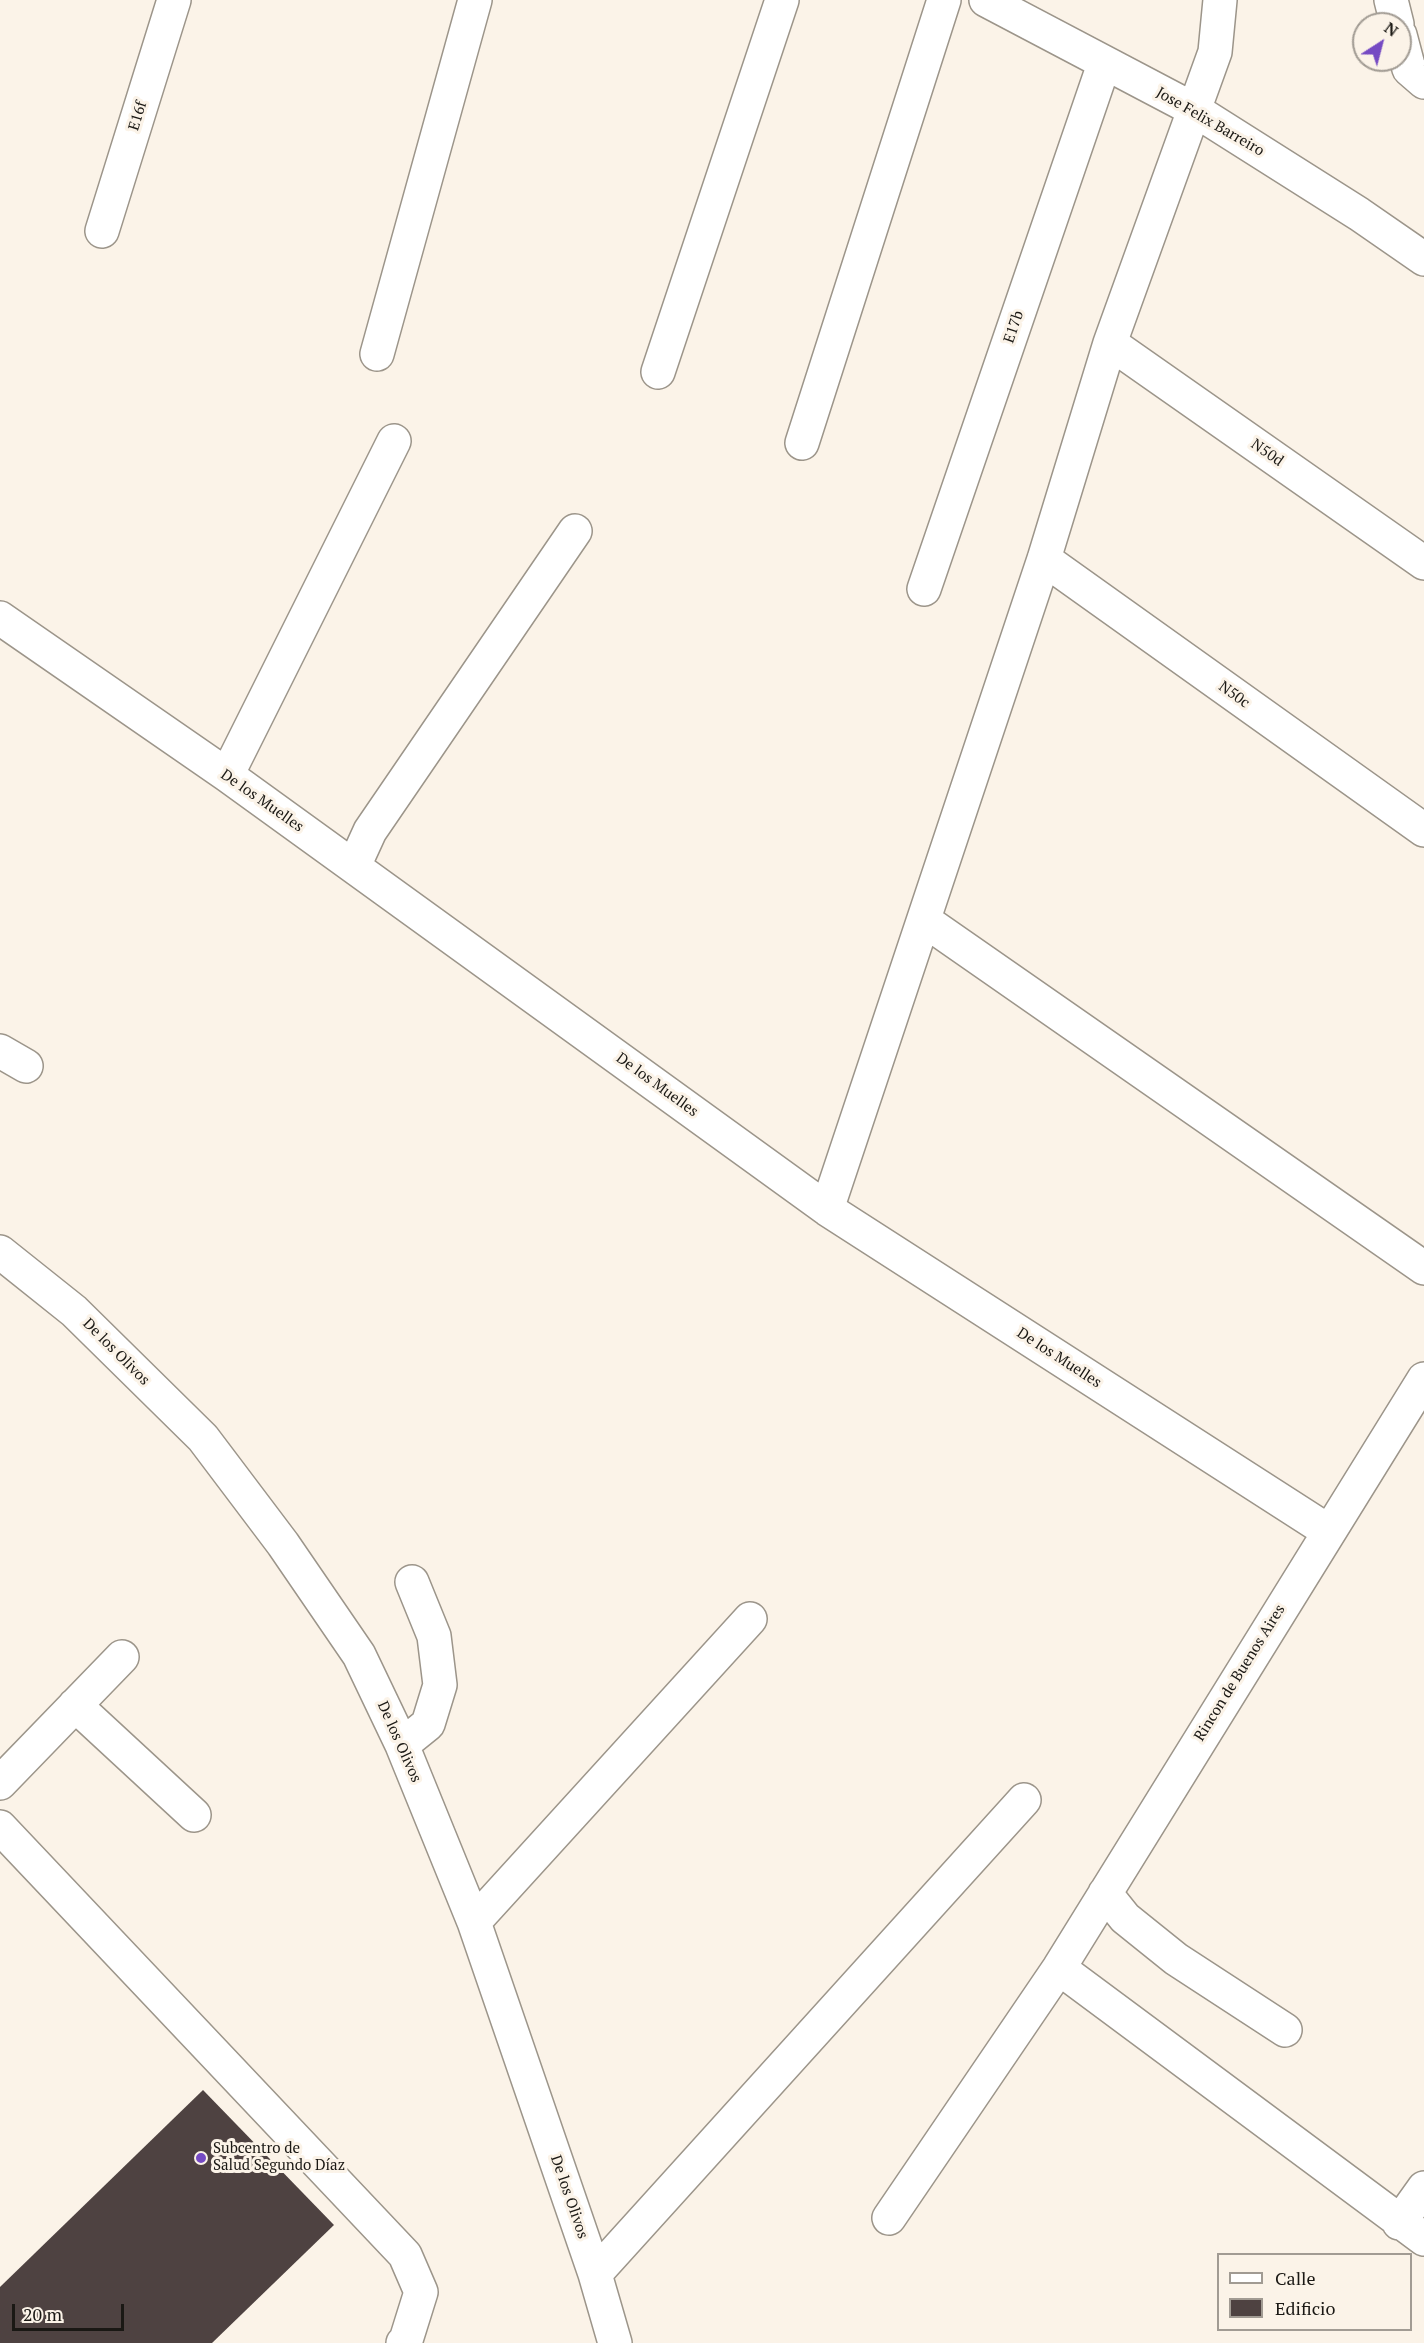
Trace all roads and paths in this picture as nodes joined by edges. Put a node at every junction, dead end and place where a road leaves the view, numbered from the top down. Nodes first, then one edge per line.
1 (174, 0) edge
2 (475, 0) edge
3 (782, 0) edge
4 (944, 0) edge
5 (986, 0) edge
6 (1220, 0) edge
7 (1104, 64) junction
8 (1412, 72) edge
9 (1424, 82) edge
10 (1193, 109) junction
11 (102, 231) dead end
12 (1424, 259) edge
13 (1110, 343) junction
14 (377, 354) dead end
15 (657, 372) dead end
16 (394, 441) dead end
17 (802, 443) dead end
18 (575, 531) dead end
19 (1044, 559) junction
20 (1424, 563) edge
21 (924, 589) dead end
22 (0, 618) edge
23 (226, 775) junction
24 (1424, 830) edge
25 (354, 866) junction
26 (924, 920) junction
27 (827, 1209) junction
28 (0, 1252) edge
29 (1424, 1268) edge
30 (1424, 1381) edge
31 (1328, 1531) junction
32 (412, 1582) dead end
33 (750, 1619) dead end
34 (122, 1657) dead end
35 (75, 1705) junction
36 (402, 1745) junction
37 (0, 1783) edge
38 (1024, 1800) dead end
39 (194, 1815) dead end
40 (0, 1827) edge
41 (1105, 1893) junction
42 (474, 1922) junction
43 (1059, 1968) junction
44 (1285, 2030) dead end
45 (1424, 2188) edge
46 (890, 2218) dead end
47 (1412, 2231) edge
48 (595, 2274) junction
49 (403, 2343) edge
50 (615, 2343) edge

1 - 11 street, E16f
2 - 14 street
3 - 15 street
4 - 17 street
5 - 7 street, Jose Felix Barreiro
6 - 10 street
7 - 10 street, Jose Felix Barreiro
7 - 21 street, E17b
8 - 9 street
10 - 12 street, Jose Felix Barreiro
10 - 13 street
13 - 19 street
13 - 20 street, N50d
16 - 23 street
18 - 25 street
19 - 24 street, N50c
19 - 26 street
22 - 23 street, De los Muelles
23 - 25 street, De los Muelles
25 - 27 street, De los Muelles
26 - 27 street
26 - 29 street
27 - 31 street, De los Muelles
28 - 36 street, De los Olivos
30 - 31 street, Rincon de Buenos Aires
31 - 41 street, Rincon de Buenos Aires
32 - 36 street
33 - 42 street
34 - 35 street
35 - 37 street
35 - 39 street
36 - 42 street, De los Olivos
38 - 48 street
40 - 49 street
41 - 43 street, Rincon de Buenos Aires
41 - 44 street
42 - 48 street, De los Olivos
43 - 46 street, Rincon de Buenos Aires
43 - 47 street
45 - 47 street
48 - 50 street, De los Olivos

